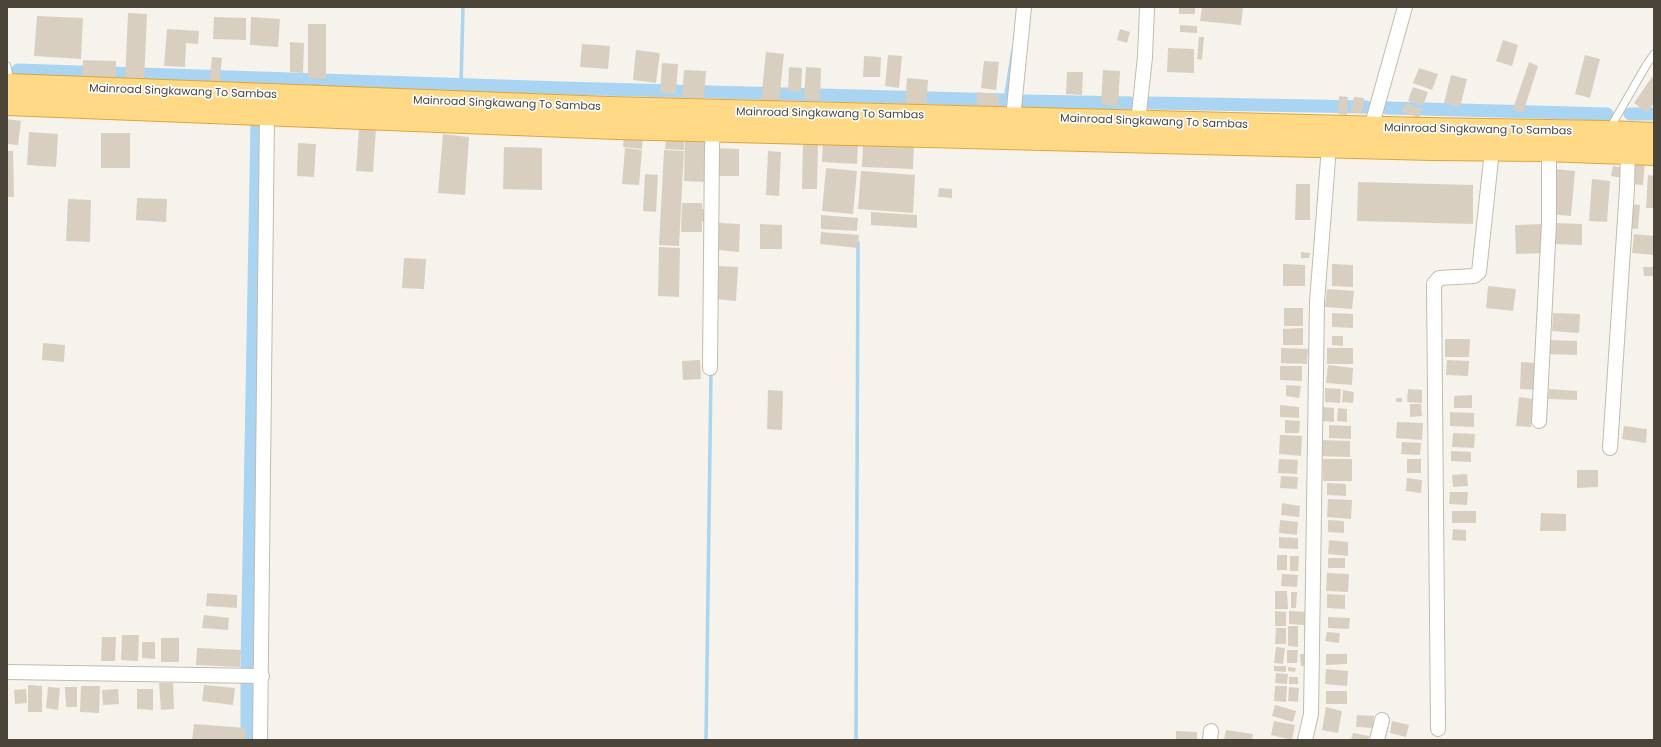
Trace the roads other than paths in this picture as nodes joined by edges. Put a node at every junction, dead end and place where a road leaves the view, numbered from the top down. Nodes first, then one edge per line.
1 (1024, 7) edge
2 (1147, 7) edge
3 (1405, 7) edge
4 (1654, 54) edge
5 (8, 85) edge
6 (268, 105) junction
7 (1014, 118) junction
8 (672, 120) junction
9 (1138, 122) junction
10 (1371, 128) junction
11 (1053, 129) junction
12 (713, 130) junction
13 (1608, 132) junction
14 (1654, 134) edge
15 (1520, 140) junction
16 (1329, 146) junction
17 (1492, 150) junction
18 (1549, 150) junction
19 (1628, 152) junction
20 (1654, 154) edge
21 (710, 368) dead end
22 (1540, 422) dead end
23 (1610, 448) dead end
24 (7, 672) edge
25 (262, 676) junction
26 (1382, 720) dead end
27 (1438, 729) dead end
28 (260, 740) edge
29 (1305, 740) edge
30 (1377, 740) edge

1 - 7 street
2 - 9 street
3 - 10 street
4 - 13 lane
5 - 6 highway, Mainroad Singkawang To Sambas
6 - 8 highway, Mainroad Singkawang To Sambas
6 - 25 street
7 - 8 highway, Mainroad Singkawang To Sambas
7 - 11 highway, Mainroad Singkawang To Sambas
8 - 12 highway, Mainroad Singkawang To Sambas
9 - 10 highway, Mainroad Singkawang To Sambas
9 - 11 highway, Mainroad Singkawang To Sambas
10 - 15 highway, Mainroad Singkawang To Sambas
11 - 12 highway, Mainroad Singkawang To Sambas
11 - 16 highway, Mainroad Singkawang To Sambas
12 - 21 street
13 - 14 highway, Mainroad Singkawang To Sambas
13 - 15 highway, Mainroad Singkawang To Sambas
15 - 17 highway, Mainroad Singkawang To Sambas
15 - 18 highway, Mainroad Singkawang To Sambas
16 - 17 highway, Mainroad Singkawang To Sambas
16 - 29 street
17 - 27 street
18 - 19 highway, Mainroad Singkawang To Sambas
18 - 22 street
19 - 20 highway, Mainroad Singkawang To Sambas
19 - 23 street
24 - 25 street
25 - 28 street
26 - 30 street

